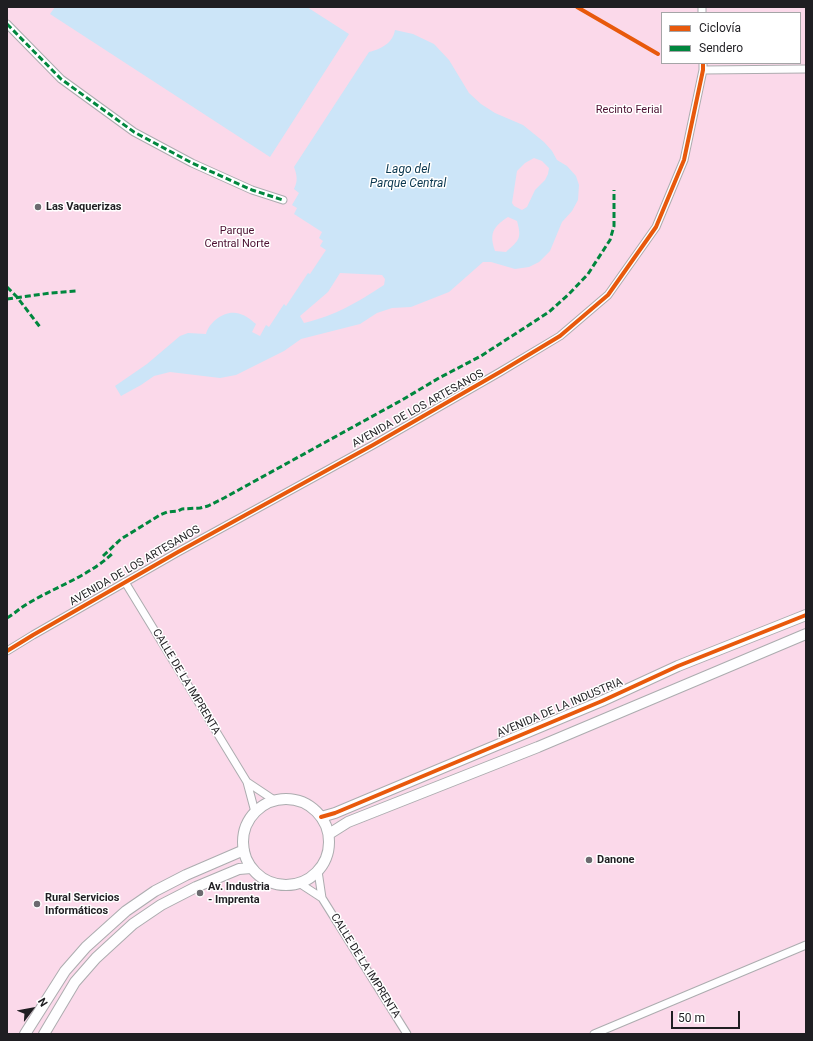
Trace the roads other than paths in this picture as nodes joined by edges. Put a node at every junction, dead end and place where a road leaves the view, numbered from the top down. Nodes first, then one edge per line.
1 (7, 24) edge
2 (703, 67) edge
3 (806, 69) edge
4 (283, 200) dead end
5 (125, 582) junction
6 (806, 615) edge
7 (806, 634) edge
8 (7, 651) edge
9 (247, 782) junction
10 (274, 800) junction
11 (255, 812) junction
12 (321, 817) junction
13 (328, 834) junction
14 (244, 850) junction
15 (251, 868) junction
16 (318, 872) junction
17 (300, 883) junction
18 (322, 898) junction
19 (806, 944) edge
20 (25, 1034) edge
21 (44, 1034) edge
22 (407, 1034) edge
23 (594, 1034) edge

1 - 4 street
2 - 3 street
2 - 5 street, AVENIDA DE LOS ARTESANOS
5 - 8 street, AVENIDA DE LOS ARTESANOS
5 - 9 street, CALLE DE LA IMPRENTA
6 - 12 street, AVENIDA DE LA INDUSTRIA
7 - 13 street
9 - 10 street, CALLE DE LA IMPRENTA
9 - 11 street, CALLE DE LA IMPRENTA
10 - 11 street
10 - 12 street
11 - 14 street
12 - 13 street
13 - 16 street
14 - 15 street
14 - 20 street
15 - 17 street
15 - 21 street
16 - 17 street
16 - 18 street, CALLE DE LA IMPRENTA
17 - 18 street, CALLE DE LA IMPRENTA
18 - 22 street, CALLE DE LA IMPRENTA
19 - 23 street

